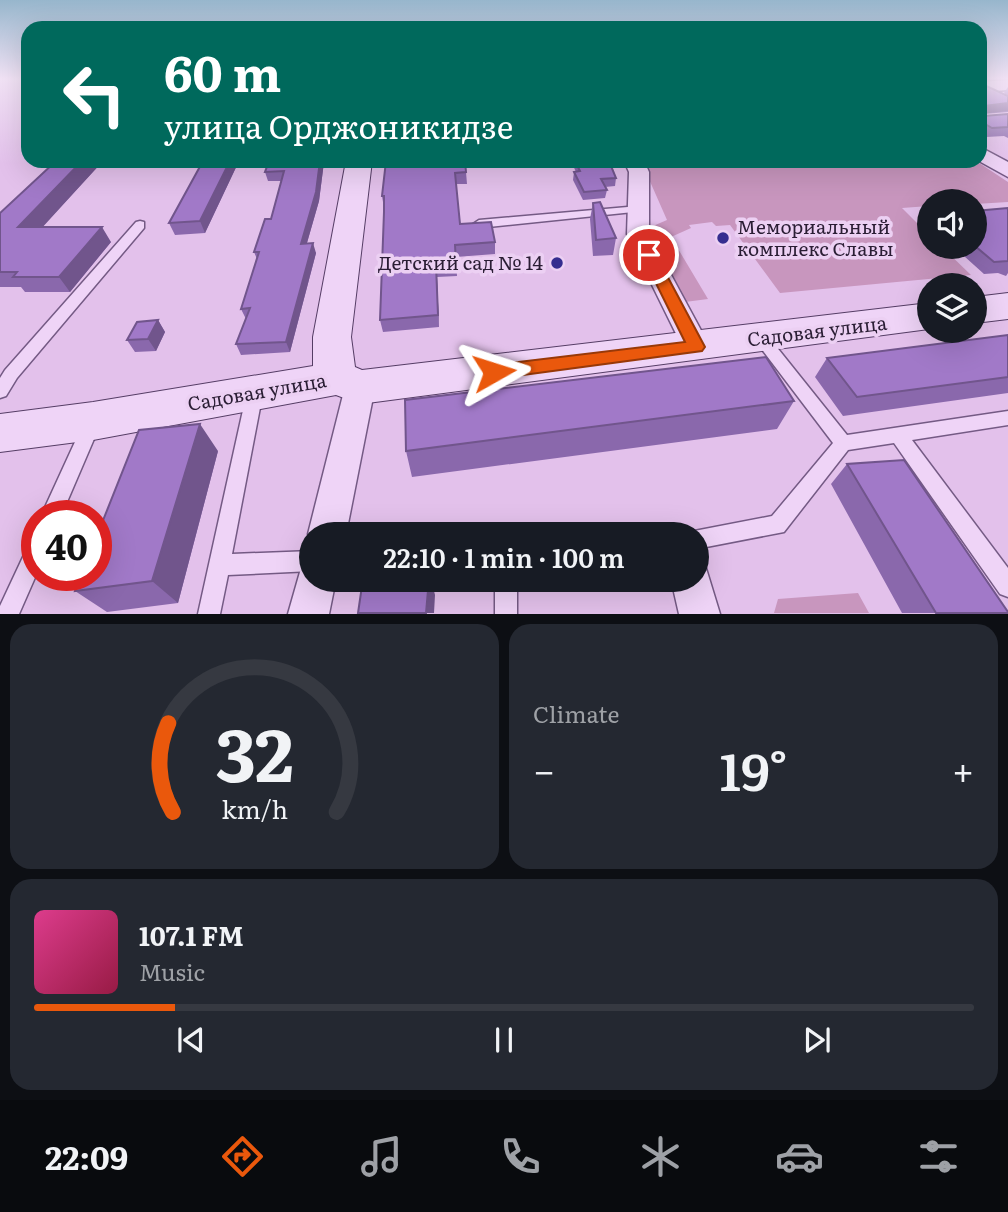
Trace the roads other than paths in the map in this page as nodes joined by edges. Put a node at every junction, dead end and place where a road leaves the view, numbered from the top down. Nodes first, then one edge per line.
1 (987, 158) edge
2 (358, 168) edge
3 (637, 168) edge
4 (1008, 172) edge
5 (639, 209) junction
6 (479, 224) edge
7 (140, 225) dead end
8 (1008, 306) edge
9 (987, 309) edge
10 (917, 318) edge
11 (762, 338) junction
12 (696, 347) junction
13 (349, 382) junction
14 (0, 391) edge
15 (256, 393) junction
16 (1008, 418) edge
17 (93, 421) junction
18 (0, 433) edge
19 (898, 435) junction
20 (843, 443) junction
21 (58, 500) edge
22 (329, 522) edge
23 (709, 537) edge
24 (299, 562) edge
25 (220, 565) junction
26 (21, 585) edge
27 (1008, 586) edge
28 (313, 592) edge
29 (506, 592) edge
30 (694, 592) edge
31 (8, 614) edge
32 (209, 614) edge
33 (308, 614) edge
34 (506, 614) edge
35 (700, 614) edge

1 - 4 street
2 - 13 street
3 - 5 street
5 - 6 lane
5 - 12 street
7 - 14 lane
8 - 9 street
10 - 11 street, Садовая улица
11 - 12 street, Садовая улица
11 - 20 lane
12 - 13 street, Садовая улица
13 - 15 street, Садовая улица
13 - 22 street
15 - 17 street, Садовая улица
15 - 25 lane
16 - 19 lane
17 - 18 street, Садовая улица
17 - 21 lane
19 - 20 lane
19 - 27 lane
20 - 23 lane
24 - 25 lane
25 - 32 lane
26 - 31 lane
28 - 33 street
29 - 34 lane
30 - 35 street

